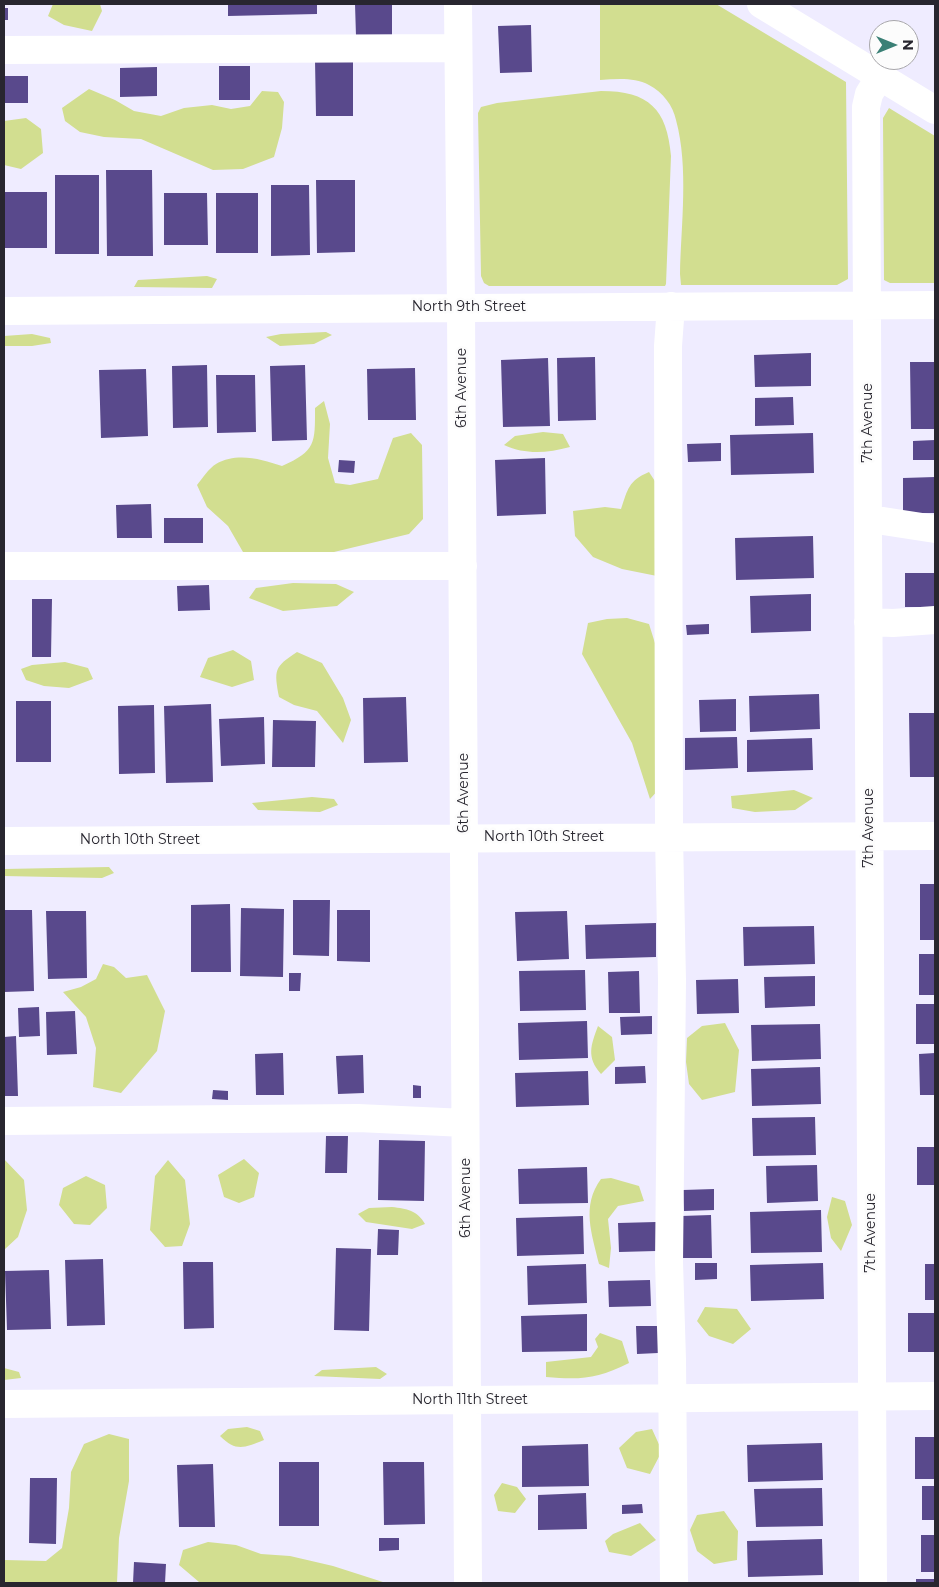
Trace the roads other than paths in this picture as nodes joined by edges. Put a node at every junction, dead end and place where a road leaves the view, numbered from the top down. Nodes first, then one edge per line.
1 (458, 4) edge
2 (761, 4) edge
3 (458, 48) junction
4 (4, 50) edge
5 (880, 76) junction
6 (935, 110) edge
7 (867, 305) junction
8 (935, 305) edge
9 (671, 306) junction
10 (461, 307) junction
11 (4, 310) edge
12 (868, 520) junction
13 (935, 529) edge
14 (4, 566) edge
15 (463, 566) junction
16 (935, 620) edge
17 (868, 622) junction
18 (669, 836) junction
19 (869, 836) junction
20 (935, 836) edge
21 (464, 837) junction
22 (4, 841) edge
23 (4, 1122) edge
24 (465, 1123) junction
25 (935, 1396) edge
26 (872, 1397) junction
27 (672, 1398) junction
28 (467, 1400) junction
29 (4, 1404) edge
30 (468, 1583) edge
31 (674, 1583) edge
32 (873, 1583) edge

1 - 3 street, 6th Avenue
2 - 5 street
3 - 4 street
3 - 10 street, 6th Avenue
5 - 6 street
5 - 7 street, 7th Avenue
7 - 8 street, North 9th Street
7 - 9 street, North 9th Street
7 - 12 street, 7th Avenue
9 - 10 street, North 9th Street
9 - 18 street
10 - 11 street, North 9th Street
10 - 15 street, 6th Avenue
12 - 13 street
12 - 17 street, 7th Avenue
14 - 15 street
15 - 21 street, 6th Avenue
16 - 17 street
17 - 19 street, 7th Avenue
18 - 19 street, North 10th Street
18 - 21 street, North 10th Street
18 - 27 street
19 - 20 street, North 10th Street
19 - 26 street, 7th Avenue
21 - 22 street, North 10th Street
21 - 24 street, 6th Avenue
23 - 24 street
24 - 28 street, 6th Avenue
25 - 26 street, North 11th Street
26 - 27 street, North 11th Street
26 - 32 street, 7th Avenue
27 - 28 street, North 11th Street
27 - 31 street
28 - 29 street, North 11th Street
28 - 30 street, 6th Avenue

